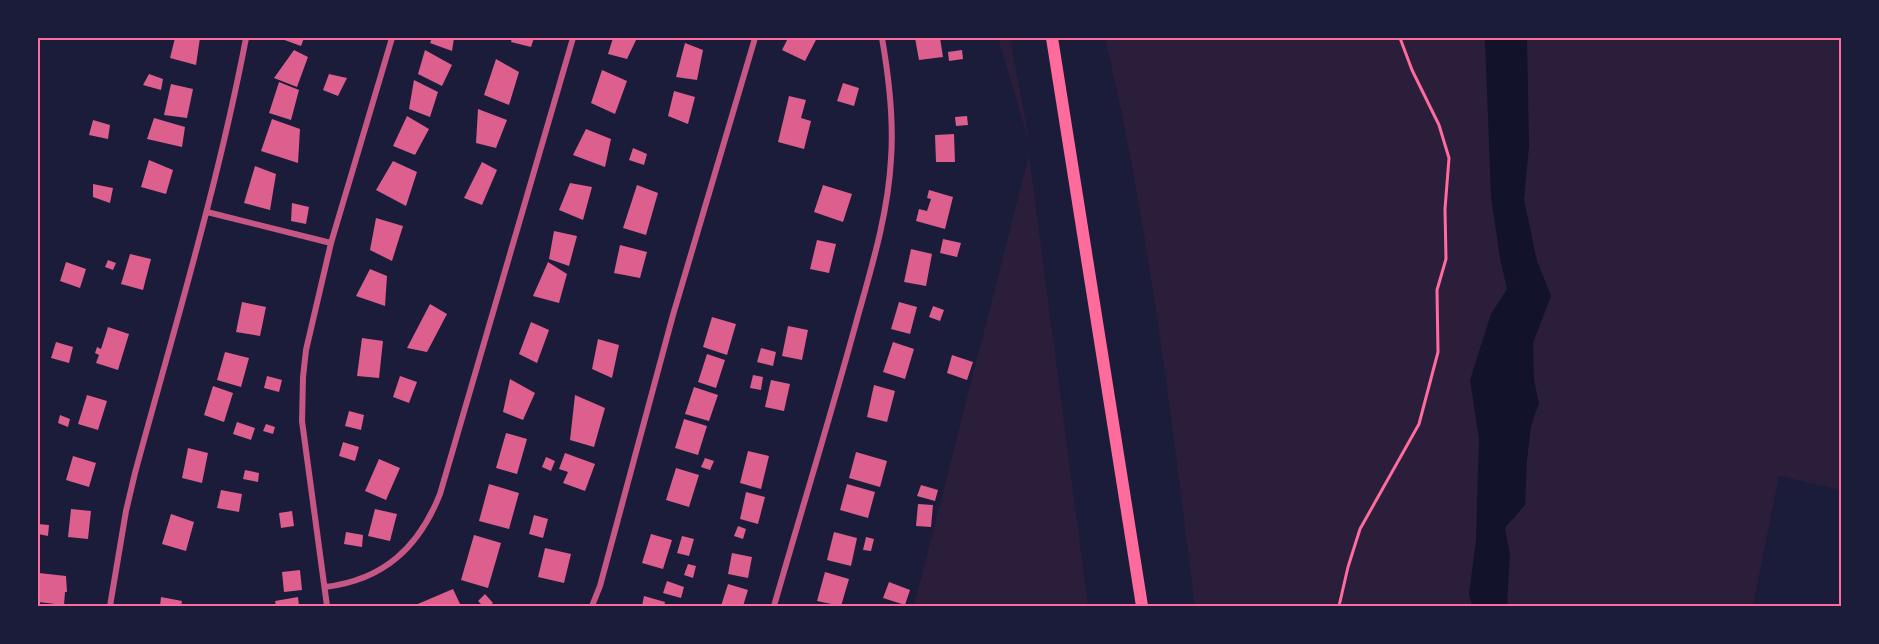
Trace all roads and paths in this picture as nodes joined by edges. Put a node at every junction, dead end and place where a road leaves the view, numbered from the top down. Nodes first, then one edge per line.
1 (246, 38) edge
2 (392, 38) edge
3 (573, 38) edge
4 (755, 38) edge
5 (882, 38) edge
6 (1052, 38) edge
7 (1400, 38) edge
8 (207, 212) junction
9 (331, 243) junction
10 (325, 588) junction
11 (110, 606) edge
12 (327, 606) edge
13 (592, 606) edge
14 (774, 606) edge
15 (1142, 606) edge
16 (1339, 606) edge

1 - 8 street
2 - 9 street
3 - 10 street
4 - 13 street
5 - 14 street
6 - 15 main road
7 - 16 path
8 - 9 street
8 - 11 street
9 - 10 street
10 - 12 street

